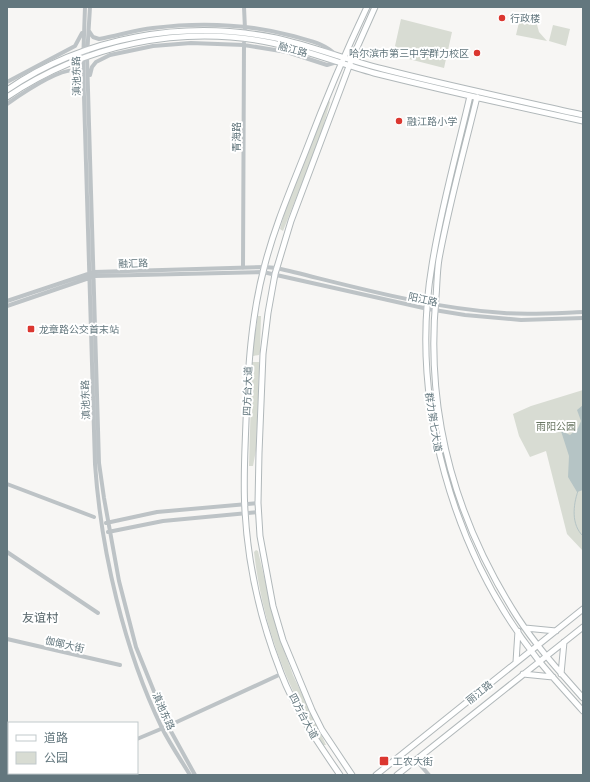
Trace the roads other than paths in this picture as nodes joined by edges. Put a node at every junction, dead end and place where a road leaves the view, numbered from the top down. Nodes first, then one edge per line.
1 (85, 7) edge
2 (90, 7) edge
3 (244, 7) edge
4 (367, 7) edge
5 (375, 7) edge
6 (86, 27) junction
7 (275, 32) junction
8 (245, 33) junction
9 (119, 34) junction
10 (283, 40) junction
11 (264, 42) junction
12 (108, 44) junction
13 (244, 45) junction
14 (250, 46) junction
15 (76, 54) junction
16 (85, 54) junction
17 (57, 55) junction
18 (339, 60) junction
19 (69, 64) junction
20 (350, 64) junction
21 (56, 76) junction
22 (7, 82) edge
23 (84, 86) junction
24 (88, 89) junction
25 (7, 90) edge
26 (470, 96) junction
27 (7, 97) edge
28 (477, 98) junction
29 (7, 104) edge
30 (583, 116) edge
31 (583, 121) edge
32 (243, 268) junction
33 (277, 268) junction
34 (263, 270) junction
35 (94, 274) junction
36 (275, 274) junction
37 (89, 276) junction
38 (7, 302) edge
39 (428, 303) junction
40 (435, 304) junction
41 (7, 306) edge
42 (428, 309) junction
43 (434, 310) junction
44 (583, 312) edge
45 (583, 318) edge
46 (7, 484) edge
47 (258, 503) junction
48 (244, 504) junction
49 (258, 512) junction
50 (245, 513) junction
51 (94, 517) dead end
52 (108, 522) junction
53 (102, 524) junction
54 (109, 532) junction
55 (104, 533) junction
56 (7, 552) edge
57 (583, 609) edge
58 (98, 613) dead end
59 (583, 627) edge
60 (525, 628) junction
61 (518, 631) junction
62 (556, 631) junction
63 (7, 639) edge
64 (564, 642) junction
65 (537, 646) junction
66 (531, 650) junction
67 (546, 656) junction
68 (516, 662) junction
69 (539, 662) junction
70 (120, 665) dead end
71 (281, 674) junction
72 (523, 674) junction
73 (561, 674) junction
74 (553, 677) junction
75 (583, 698) edge
76 (583, 711) edge
77 (168, 726) junction
78 (162, 729) junction
79 (138, 739) edge
80 (416, 760) junction
81 (190, 775) edge
82 (195, 775) edge
83 (340, 775) edge
84 (352, 775) edge
85 (376, 775) edge
86 (397, 775) edge
87 (429, 775) edge

1 - 6 street, 滇池东路
2 - 6 street, 滇池东路
3 - 8 street, 青海路
4 - 18 main road, 四方台大道
5 - 20 main road, 四方台大道
6 - 9 street
6 - 16 street, 滇池东路
6 - 17 street
7 - 8 street
7 - 10 street
7 - 18 street
8 - 9 street
8 - 10 main road, 融江路
8 - 11 main road, 融江路
8 - 12 main road, 融江路
8 - 13 street, 青海路
8 - 16 main road, 融江路
9 - 12 street
10 - 18 main road, 融江路
11 - 14 street
11 - 18 main road, 融江路
12 - 16 main road, 融江路
13 - 14 street
13 - 24 street
13 - 32 street, 青海路
14 - 18 street
15 - 16 main road, 融江路
15 - 17 street
15 - 25 main road, 融江路
16 - 19 main road, 融江路
16 - 23 street, 滇池东路
16 - 24 street, 滇池东路
17 - 22 street
18 - 20 main road, 融江路
18 - 34 main road, 四方台大道
19 - 21 street
19 - 27 main road, 融江路
20 - 26 main road, 融江路
20 - 30 main road, 融江路
20 - 33 main road, 四方台大道
21 - 23 street
21 - 29 street
23 - 37 street, 滇池东路
24 - 35 street, 滇池东路
26 - 28 main road, 融江路
26 - 39 main road, 群力第七大道
28 - 31 main road, 融江路
28 - 40 main road, 群力第七大道
32 - 34 street, 融汇路
32 - 35 street, 融汇路
33 - 34 street, 阳江路
33 - 36 main road, 四方台大道
33 - 39 street, 阳江路
34 - 35 street, 融汇路
34 - 36 street, 阳江路
34 - 48 main road, 四方台大道
35 - 37 street, 融汇路
35 - 52 street, 滇池东路
36 - 42 street, 阳江路
36 - 47 main road, 四方台大道
37 - 38 street, 融汇路
37 - 41 street, 融汇路
37 - 53 street, 滇池东路
39 - 40 street, 阳江路
39 - 42 main road, 群力第七大道
40 - 43 main road, 群力第七大道
40 - 44 street, 阳江路
42 - 43 street, 阳江路
42 - 61 main road, 群力第七大道
43 - 45 street, 阳江路
43 - 60 main road, 群力第七大道
46 - 51 street
47 - 48 street
47 - 49 main road, 四方台大道
48 - 50 main road, 四方台大道
48 - 52 street
49 - 50 street
49 - 84 main road, 四方台大道
50 - 54 street
50 - 71 main road, 四方台大道
52 - 53 street
52 - 54 street, 滇池东路
53 - 55 street, 滇池东路
54 - 55 street
54 - 77 street, 滇池东路
55 - 78 street, 滇池东路
56 - 58 street
57 - 62 main road, 丽江路
59 - 64 main road, 丽江路
60 - 62 main road
60 - 65 main road, 群力第七大道
61 - 66 main road, 群力第七大道
61 - 68 main road
62 - 65 main road, 丽江路
63 - 70 street, 伽倻大街
64 - 67 main road, 丽江路
64 - 73 main road
65 - 66 main road, 丽江路
65 - 67 main road, 群力第七大道
66 - 68 main road, 丽江路
66 - 69 main road, 群力第七大道
67 - 69 main road, 丽江路
67 - 73 main road, 群力第七大道
68 - 85 main road, 丽江路
69 - 72 main road, 丽江路
69 - 74 main road, 群力第七大道
71 - 77 street
71 - 83 main road, 四方台大道
72 - 74 main road
72 - 80 main road, 丽江路
73 - 75 main road, 群力第七大道
74 - 76 main road, 群力第七大道
77 - 78 street
77 - 82 street, 滇池东路
78 - 79 street
78 - 81 street, 滇池东路
80 - 86 main road, 丽江路
80 - 87 street

